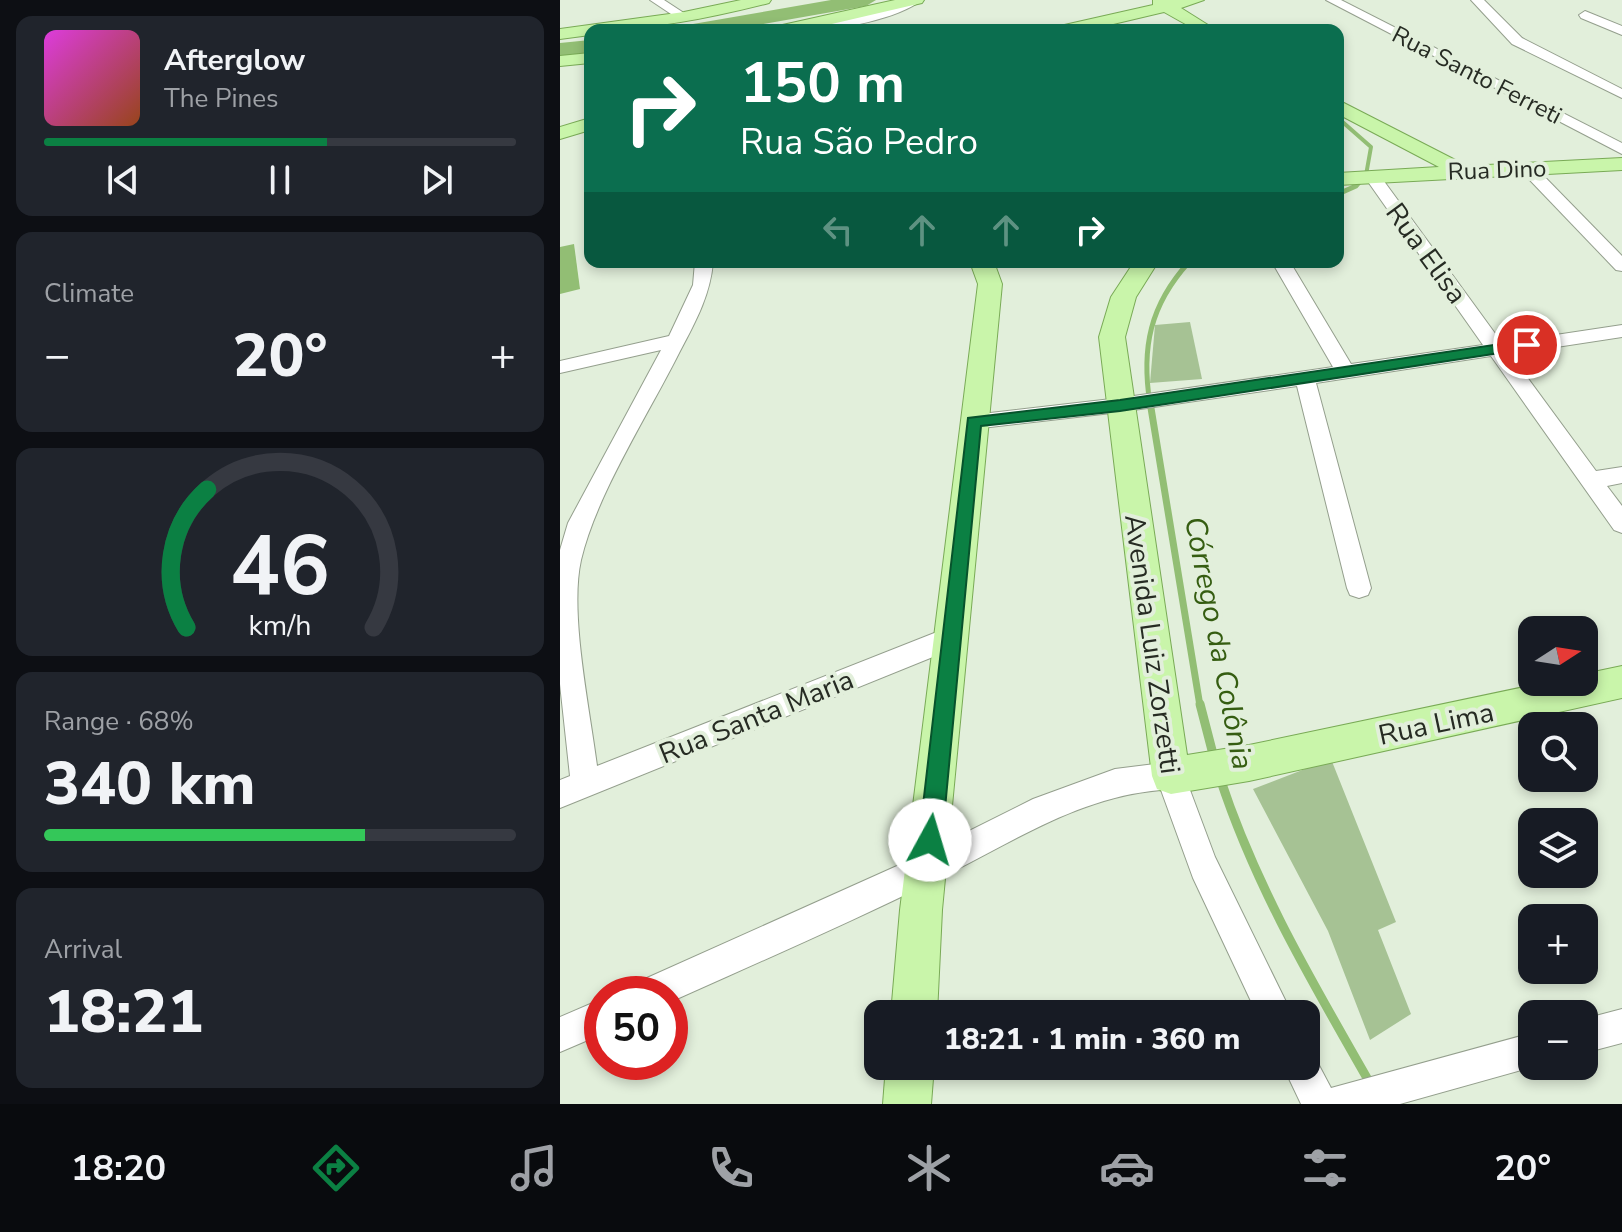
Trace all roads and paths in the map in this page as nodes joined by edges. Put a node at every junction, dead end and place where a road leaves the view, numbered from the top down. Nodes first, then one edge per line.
1 (656, 0) edge
2 (916, 0) edge
3 (1113, 0) edge
4 (1196, 0) edge
5 (1332, 0) edge
6 (1477, 0) edge
7 (1160, 3) edge
8 (766, 6) edge
9 (1135, 14) junction
10 (1585, 15) dead end
11 (684, 17) junction
12 (633, 24) edge
13 (810, 24) edge
14 (850, 24) edge
15 (1108, 24) edge
16 (1152, 24) edge
17 (1197, 24) edge
18 (584, 31) edge
19 (1622, 31) edge
20 (560, 34) edge
21 (584, 59) edge
22 (560, 61) edge
23 (1622, 94) edge
24 (1344, 109) edge
25 (1357, 117) junction
26 (584, 126) edge
27 (560, 133) edge
28 (1622, 149) edge
29 (1622, 164) edge
30 (1529, 170) junction
31 (1461, 172) junction
32 (1357, 177) edge
33 (1622, 266) edge
34 (703, 268) edge
35 (984, 268) edge
36 (1142, 268) edge
37 (1285, 268) edge
38 (1622, 331) edge
39 (677, 340) junction
40 (1496, 349) junction
41 (560, 367) edge
42 (1346, 372) junction
43 (1305, 378) junction
44 (1130, 404) junction
45 (973, 422) junction
46 (1622, 475) edge
47 (1591, 480) junction
48 (1622, 524) edge
49 (1359, 588) dead end
50 (951, 638) junction
51 (1620, 686) edge
52 (1181, 775) junction
53 (573, 789) edge
54 (928, 868) junction
55 (688, 977) edge
56 (915, 1000) edge
57 (1268, 1000) edge
58 (584, 1024) edge
59 (1622, 1026) edge
60 (1598, 1032) edge
61 (560, 1035) edge
62 (1518, 1054) edge
63 (909, 1080) edge
64 (1315, 1080) edge
65 (1336, 1102) edge
66 (907, 1104) edge

1 - 11 street
2 - 13 main road
2 - 14 street
3 - 9 main road
4 - 7 main road
5 - 28 street, Rua Santo Ferreti
6 - 23 street
7 - 9 main road
7 - 17 main road
8 - 11 main road
9 - 15 main road
9 - 16 main road
10 - 19 street
11 - 12 main road
18 - 20 main road
21 - 22 main road
24 - 25 main road
25 - 31 main road
25 - 32 main road
26 - 27 main road
29 - 30 main road, Rua Dino
30 - 31 main road, Rua Dino
30 - 33 street
31 - 32 main road, Rua Dino
32 - 40 street, Rua Elisa
34 - 39 street
35 - 45 main road
36 - 44 main road, Avenida Luiz Zorzetti
37 - 42 street
38 - 40 street
39 - 41 street
39 - 53 street
40 - 42 street
40 - 47 street, Rua Elisa
42 - 43 street
43 - 44 street
43 - 49 street
44 - 45 street
44 - 52 main road, Avenida Luiz Zorzetti
45 - 50 main road
46 - 47 street
47 - 48 street, Rua Elisa
50 - 53 street, Rua Santa Maria
50 - 54 main road
51 - 52 main road, Rua Lima
52 - 54 street
52 - 57 street, Avenida Luiz Zorzetti
54 - 55 street
54 - 56 main road
58 - 61 street
59 - 60 street
62 - 65 street
63 - 66 main road
64 - 65 street

